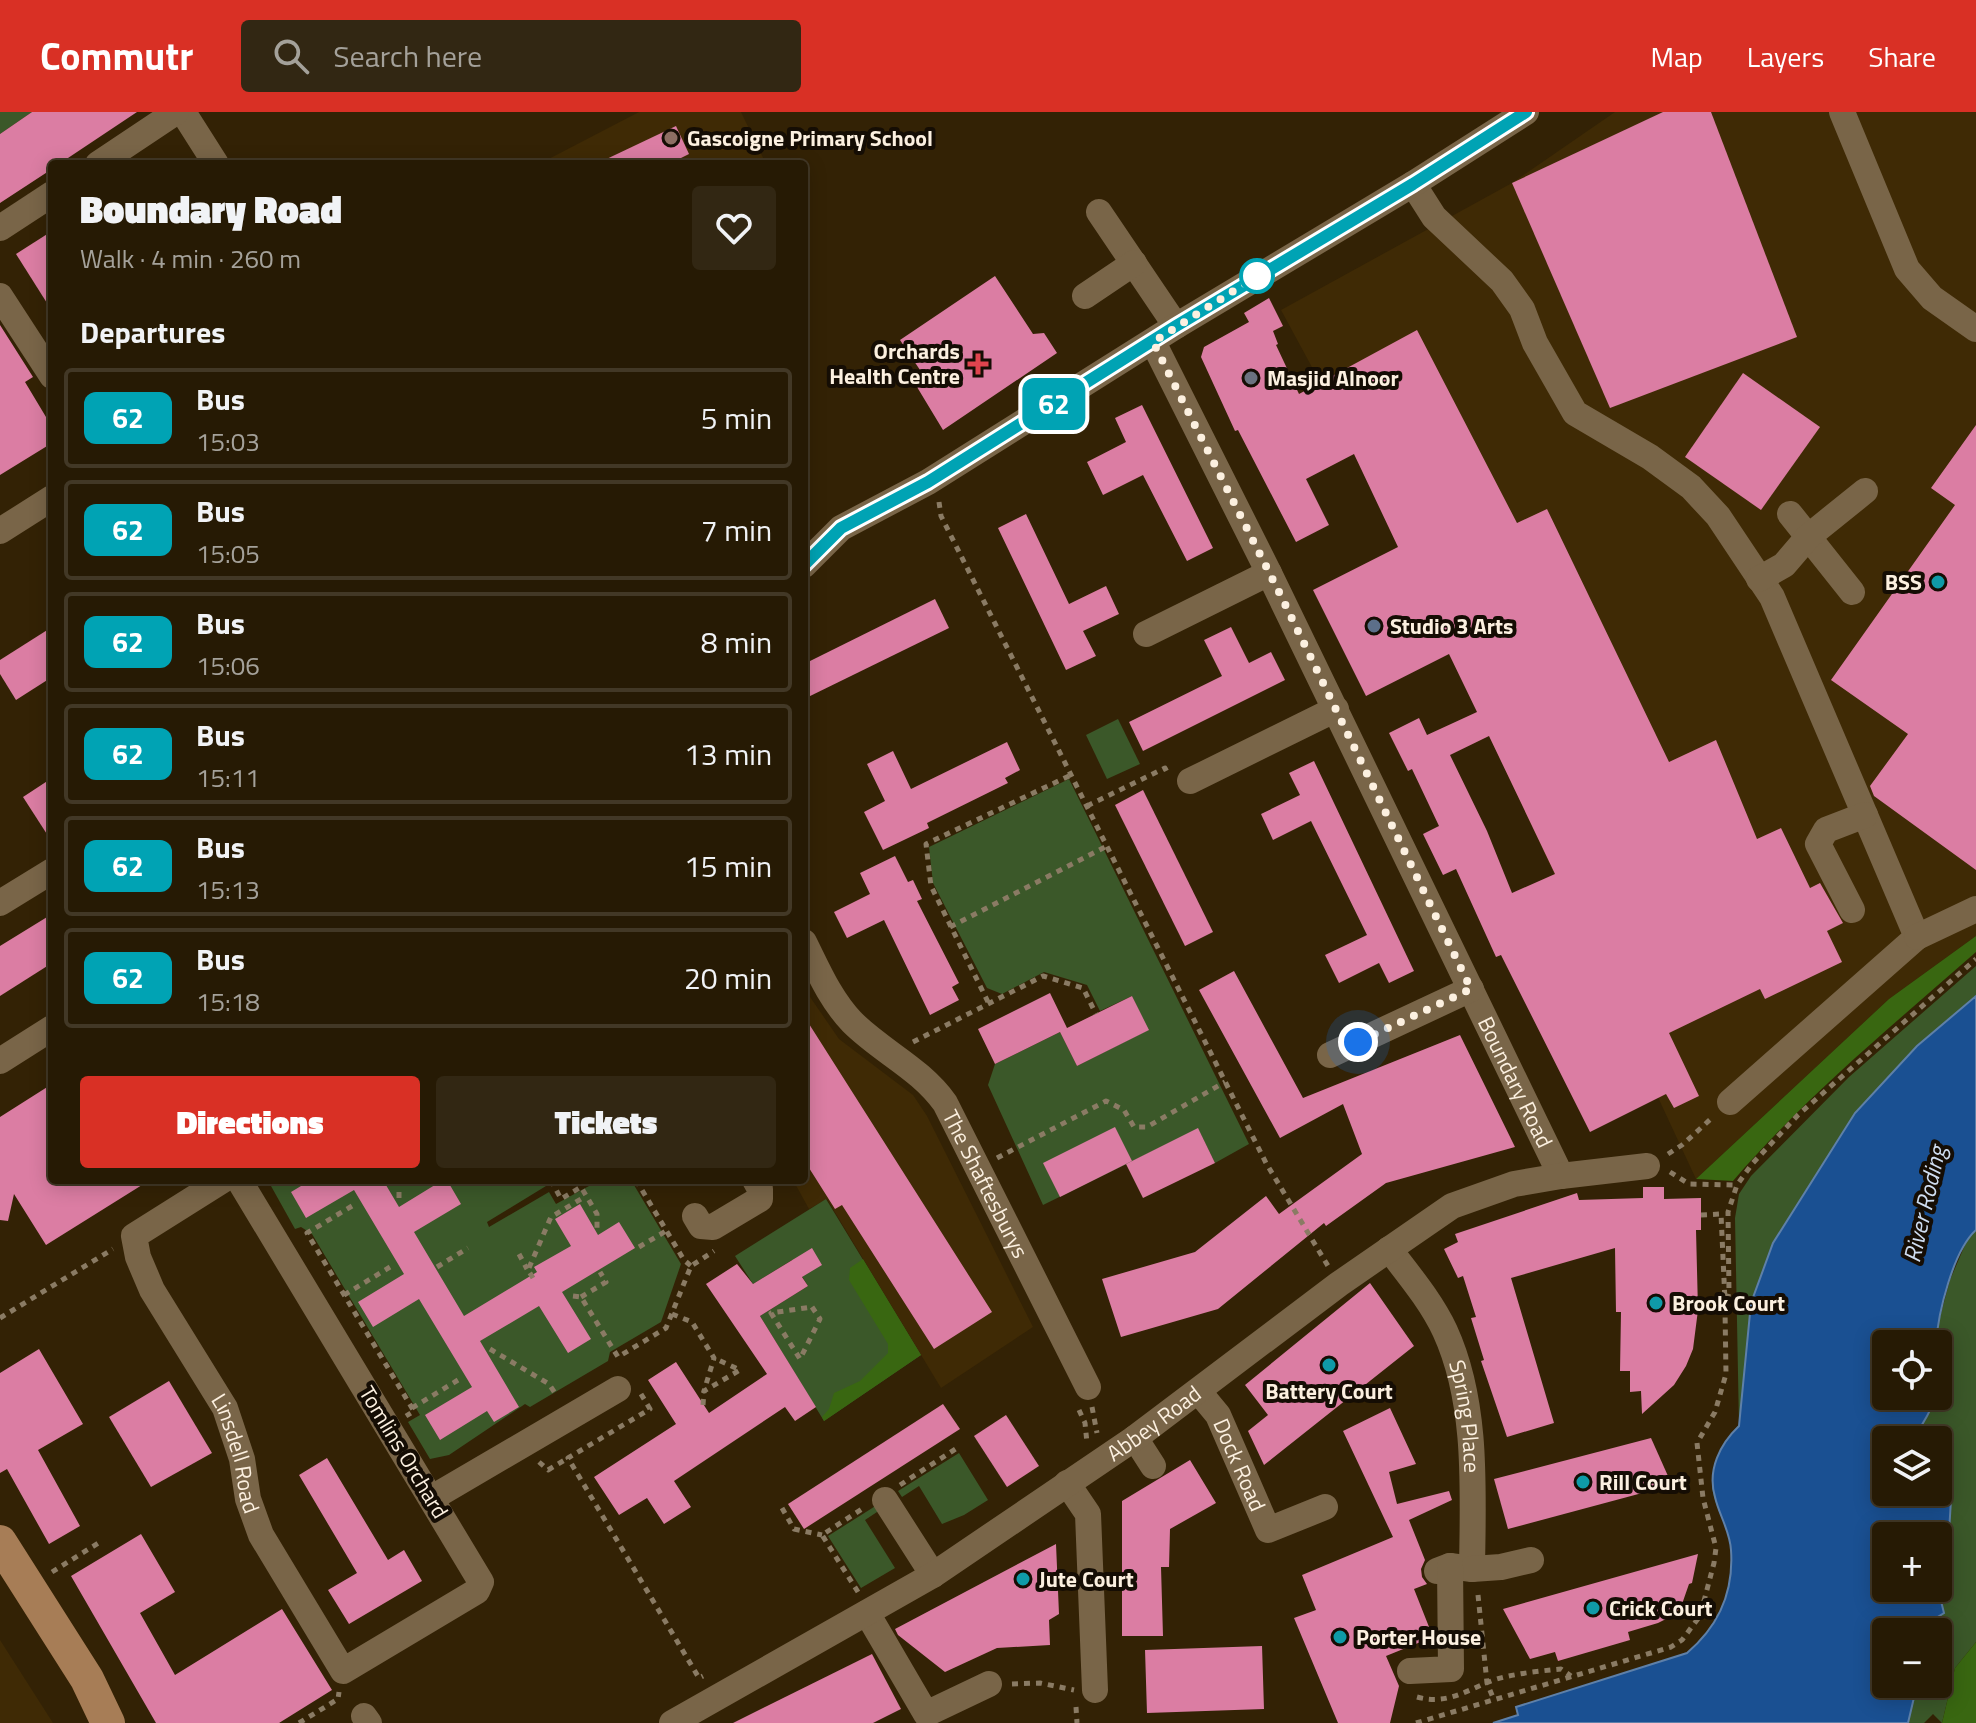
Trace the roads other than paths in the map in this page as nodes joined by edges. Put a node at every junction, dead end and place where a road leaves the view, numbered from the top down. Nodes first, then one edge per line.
1 (176, 112) edge
2 (183, 112) edge
3 (1526, 112) edge
4 (1842, 112) edge
5 (104, 160) edge
6 (213, 160) edge
7 (1413, 184) junction
8 (48, 197) edge
9 (1099, 212) dead end
10 (0, 228) edge
11 (1134, 263) junction
12 (0, 296) edge
13 (1085, 296) dead end
14 (1176, 326) junction
15 (1976, 329) edge
16 (1153, 342) junction
17 (48, 370) edge
18 (1865, 491) dead end
19 (48, 504) edge
20 (1790, 514) dead end
21 (0, 531) edge
22 (1808, 537) junction
23 (808, 561) edge
24 (1269, 573) junction
25 (1759, 579) junction
26 (1852, 592) dead end
27 (1146, 634) dead end
28 (1336, 709) junction
29 (1190, 781) road end
30 (1865, 815) junction
31 (48, 873) edge
32 (0, 903) edge
33 (1976, 909) edge
34 (1852, 910) dead end
35 (1917, 937) junction
36 (808, 950) edge
37 (1471, 989) junction
38 (48, 1031) edge
39 (1330, 1055) dead end
40 (0, 1061) edge
41 (1730, 1102) road end
42 (1647, 1166) road end
43 (1561, 1176) junction
44 (217, 1184) edge
45 (241, 1184) edge
46 (757, 1184) edge
47 (704, 1222) road end
48 (1389, 1249) junction
49 (627, 1380) road end
50 (1199, 1392) junction
51 (1083, 1398) road end
52 (1135, 1438) junction
53 (1153, 1466) dead end
54 (1067, 1483) junction
55 (432, 1498) junction
56 (885, 1500) dead end
57 (1325, 1507) dead end
58 (0, 1542) edge
59 (1531, 1560) dead end
60 (1453, 1568) junction
61 (933, 1575) junction
62 (0, 1578) edge
63 (867, 1613) junction
64 (343, 1671) joint
65 (1410, 1671) road end
66 (989, 1684) dead end
67 (1085, 1690) road end
68 (922, 1719) edge
69 (87, 1723) edge
70 (108, 1723) edge
71 (672, 1723) edge

1 - 5 street
2 - 6 street
3 - 7 street
4 - 15 street
7 - 14 street
7 - 25 street
8 - 10 street
9 - 11 street
11 - 13 street
11 - 14 street
12 - 17 street
14 - 16 street
16 - 23 street
16 - 24 street, Boundary Road
18 - 22 street
19 - 21 street
20 - 22 street
22 - 25 street
22 - 26 street
24 - 27 street
24 - 28 street, Boundary Road
25 - 30 street
28 - 29 street
28 - 37 street, Boundary Road
30 - 34 street
30 - 35 street
31 - 32 street
33 - 35 street
35 - 41 street
36 - 51 street, The Shaftesburys
37 - 39 street
37 - 43 street, Boundary Road
38 - 40 street
42 - 43 street, Abbey Road
43 - 48 street, Abbey Road
44 - 64 street, Linsdell Road
45 - 55 street, Tomlins Orchard
46 - 47 street
48 - 50 street, Abbey Road
48 - 60 street, Spring Place
49 - 55 street
50 - 52 street, Abbey Road
50 - 57 street, Dock Road
52 - 53 street
52 - 54 street, Abbey Road
54 - 61 street, Abbey Road
54 - 67 street
55 - 64 street, Tomlins Orchard
56 - 61 street
58 - 70 main road
59 - 60 street
60 - 65 street, Spring Place
61 - 63 street, Abbey Road
62 - 69 main road
63 - 68 street
63 - 71 street, Abbey Road
66 - 68 street

